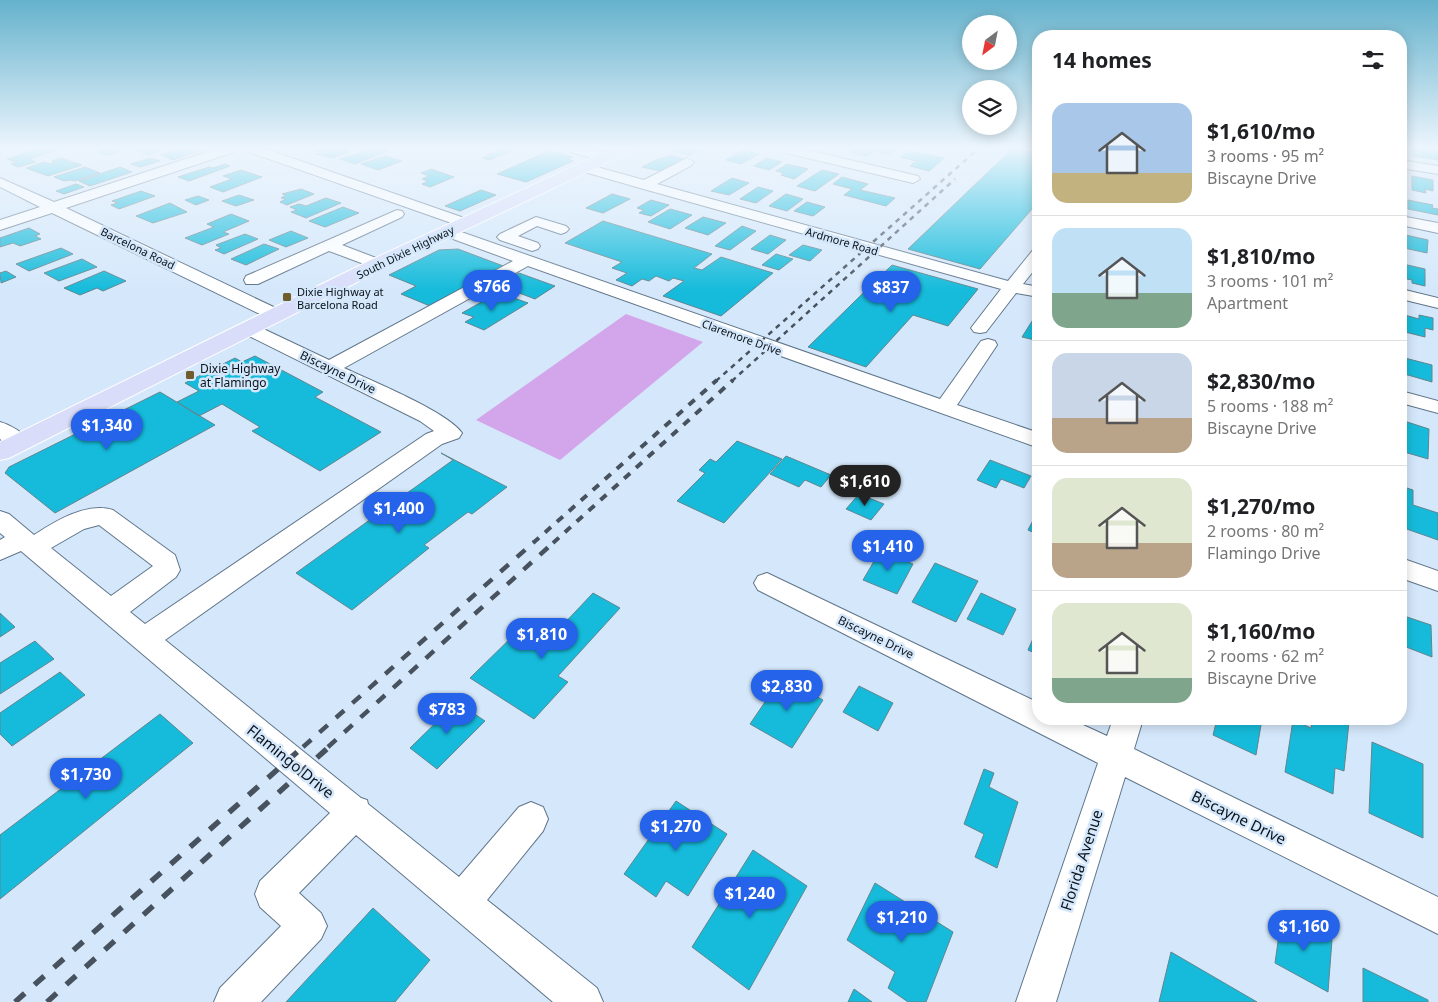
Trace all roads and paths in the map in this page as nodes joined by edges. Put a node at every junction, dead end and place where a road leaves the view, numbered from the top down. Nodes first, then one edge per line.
1 (30, 196) edge
2 (88, 196) edge
3 (375, 196) edge
4 (525, 196) edge
5 (683, 196) edge
6 (54, 207) junction
7 (397, 214) dead end
8 (1407, 221) edge
9 (0, 225) edge
10 (456, 227) junction
11 (1438, 228) edge
12 (329, 245) junction
13 (524, 254) junction
14 (1032, 262) edge
15 (378, 264) junction
16 (252, 280) dead end
17 (1012, 288) junction
18 (1032, 291) edge
19 (1407, 295) edge
20 (1032, 297) edge
21 (1438, 303) edge
22 (276, 315) junction
23 (249, 329) junction
24 (329, 368) junction
25 (1407, 399) edge
26 (1438, 407) edge
27 (944, 408) junction
28 (0, 429) edge
29 (1032, 439) edge
30 (19, 442) junction
31 (0, 452) edge
32 (14, 539) edge
33 (1407, 570) edge
34 (1438, 582) edge
35 (767, 583) dead end
36 (111, 611) junction
37 (145, 639) junction
38 (1032, 714) edge
39 (1054, 725) edge
40 (1126, 725) edge
41 (1115, 756) junction
42 (355, 812) junction
43 (531, 819) dead end
44 (462, 902) junction
45 (1438, 916) edge
46 (234, 1002) edge
47 (583, 1002) edge
48 (1036, 1002) edge

1 - 6 street, Barcelona Road
2 - 6 street
3 - 10 street, Claremore Drive
4 - 10 main road, South Dixie Highway
5 - 17 street, Ardmore Road
6 - 9 street
6 - 22 street, Barcelona Road
7 - 12 street
8 - 11 street
10 - 13 street, Claremore Drive
10 - 15 main road, South Dixie Highway
12 - 15 street
12 - 16 street
13 - 13 street
13 - 24 street
13 - 27 street, Claremore Drive
14 - 17 street
15 - 22 main road, South Dixie Highway
17 - 18 street, Ardmore Road
17 - 20 street, Ardmore Road
17 - 27 street
19 - 21 street
22 - 23 main road, South Dixie Highway
23 - 24 street, Biscayne Drive
23 - 30 main road, South Dixie Highway
24 - 37 street, Biscayne Drive
25 - 26 street
27 - 29 street, Claremore Drive
28 - 30 street
30 - 31 main road, South Dixie Highway
32 - 36 street, Flamingo Drive
32 - 36 street
33 - 34 street
35 - 38 street, Biscayne Drive
36 - 37 street, Flamingo Drive
37 - 42 street, Flamingo Drive
39 - 41 street, Biscayne Drive
40 - 41 street, Florida Avenue
41 - 45 street, Biscayne Drive
41 - 48 street, Florida Avenue
42 - 44 street, Flamingo Drive
42 - 46 street
43 - 44 street
44 - 47 street, Flamingo Drive

